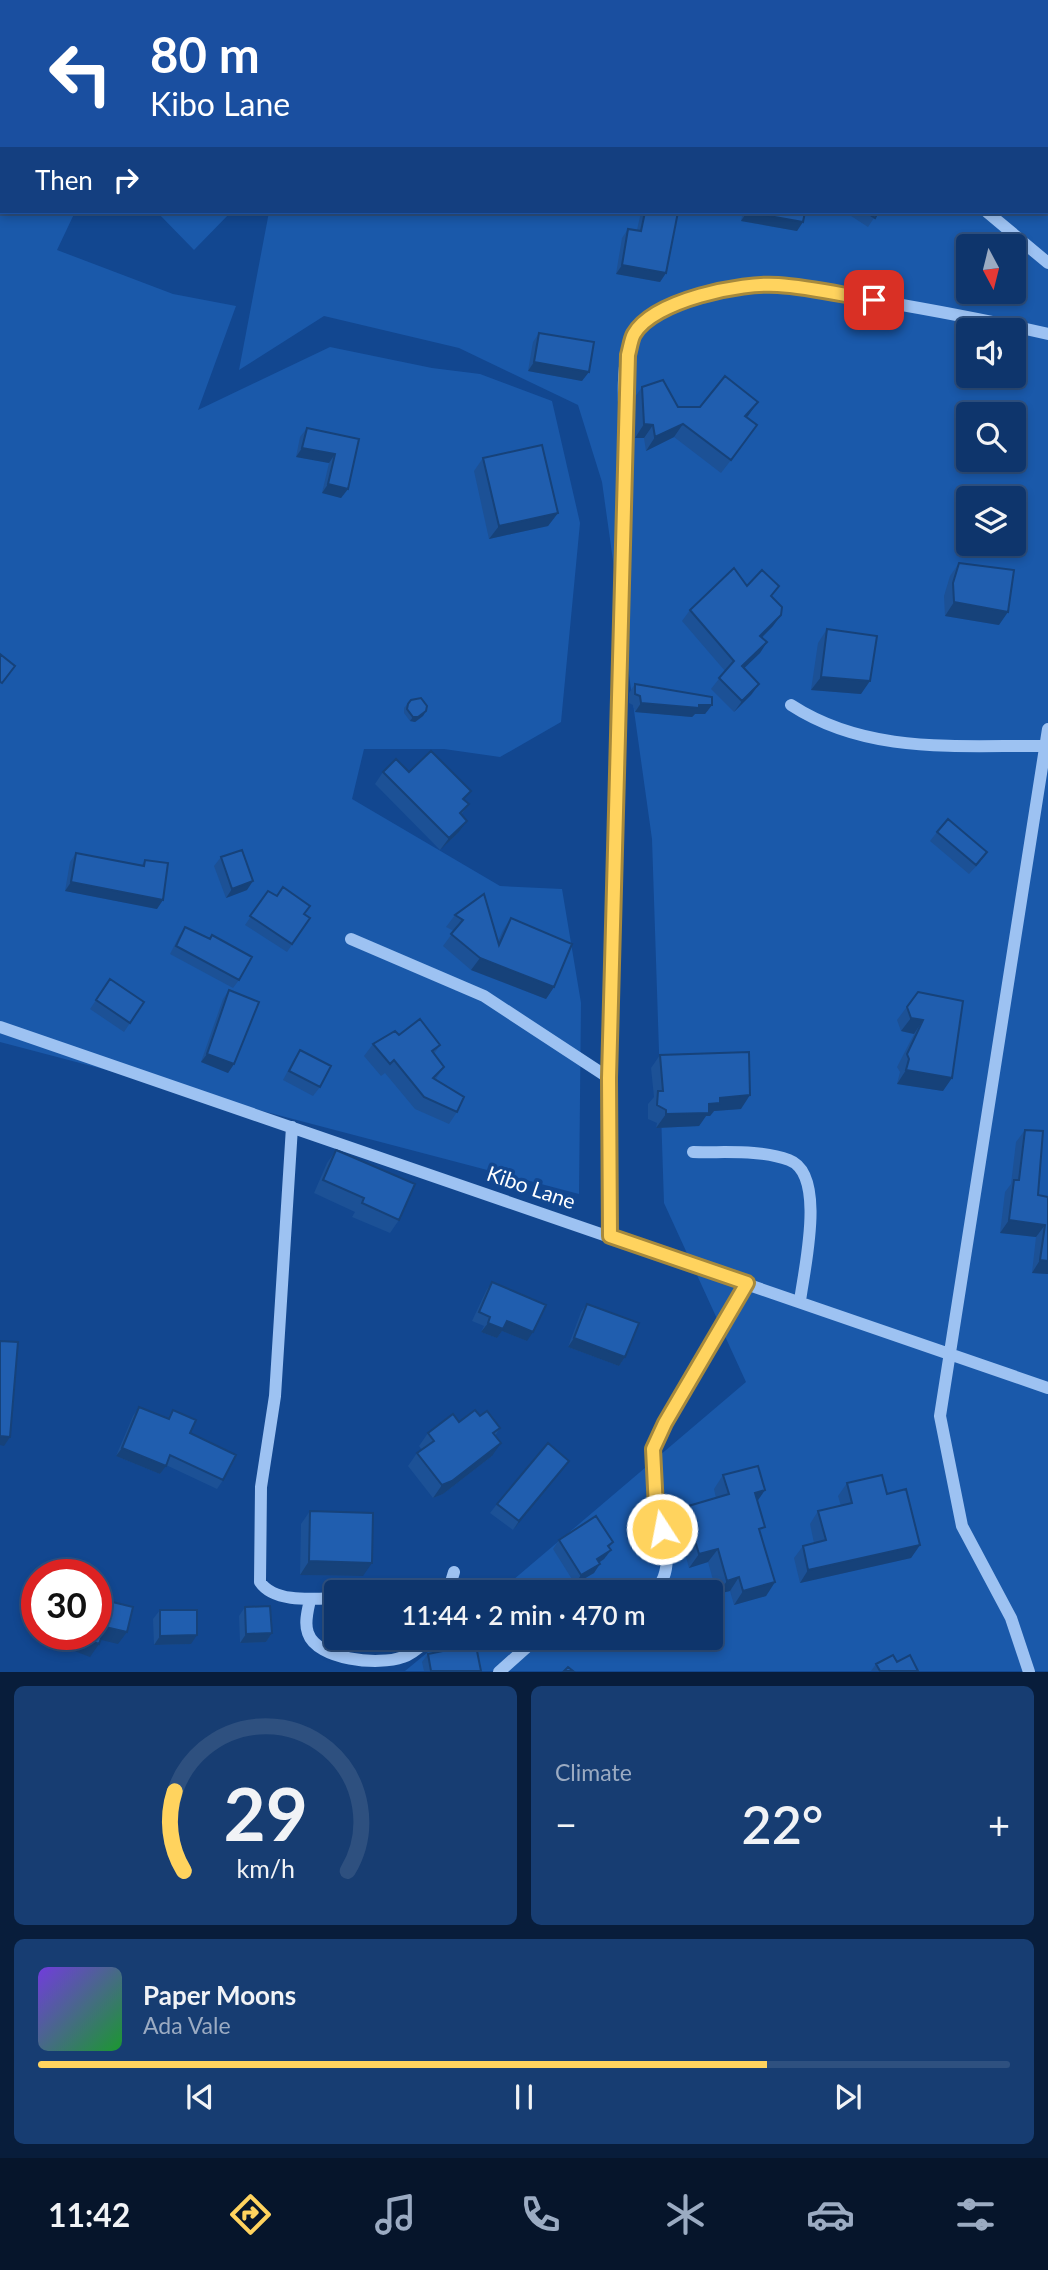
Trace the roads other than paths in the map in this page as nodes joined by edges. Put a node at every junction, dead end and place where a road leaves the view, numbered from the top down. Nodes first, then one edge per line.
1 (989, 214) edge
2 (1048, 263) edge
3 (1048, 334) edge
4 (791, 705) dead end
5 (1048, 729) edge
6 (1045, 746) junction
7 (351, 939) dead end
8 (0, 1027) edge
9 (609, 1078) junction
10 (292, 1127) junction
11 (693, 1152) dead end
12 (610, 1236) junction
13 (747, 1283) junction
14 (800, 1301) junction
15 (952, 1353) junction
16 (1048, 1388) edge
17 (454, 1572) dead end
18 (452, 1580) edge
19 (663, 1580) edge
20 (324, 1599) edge
21 (310, 1600) junction
22 (324, 1649) edge
23 (327, 1650) edge
24 (415, 1650) edge
25 (523, 1650) edge
26 (499, 1671) edge
27 (1029, 1671) edge

1 - 2 street
3 - 9 street
4 - 6 street
5 - 6 street
6 - 15 street
7 - 9 street
8 - 10 street, Kibo Lane
9 - 12 street
10 - 12 street, Kibo Lane
10 - 21 street
11 - 14 street
12 - 13 street, Kibo Lane
13 - 14 street, Kibo Lane
13 - 19 street
14 - 15 street, Kibo Lane
15 - 16 street, Kibo Lane
15 - 27 street
17 - 18 street
20 - 21 street
21 - 22 street
23 - 24 street
25 - 26 street

